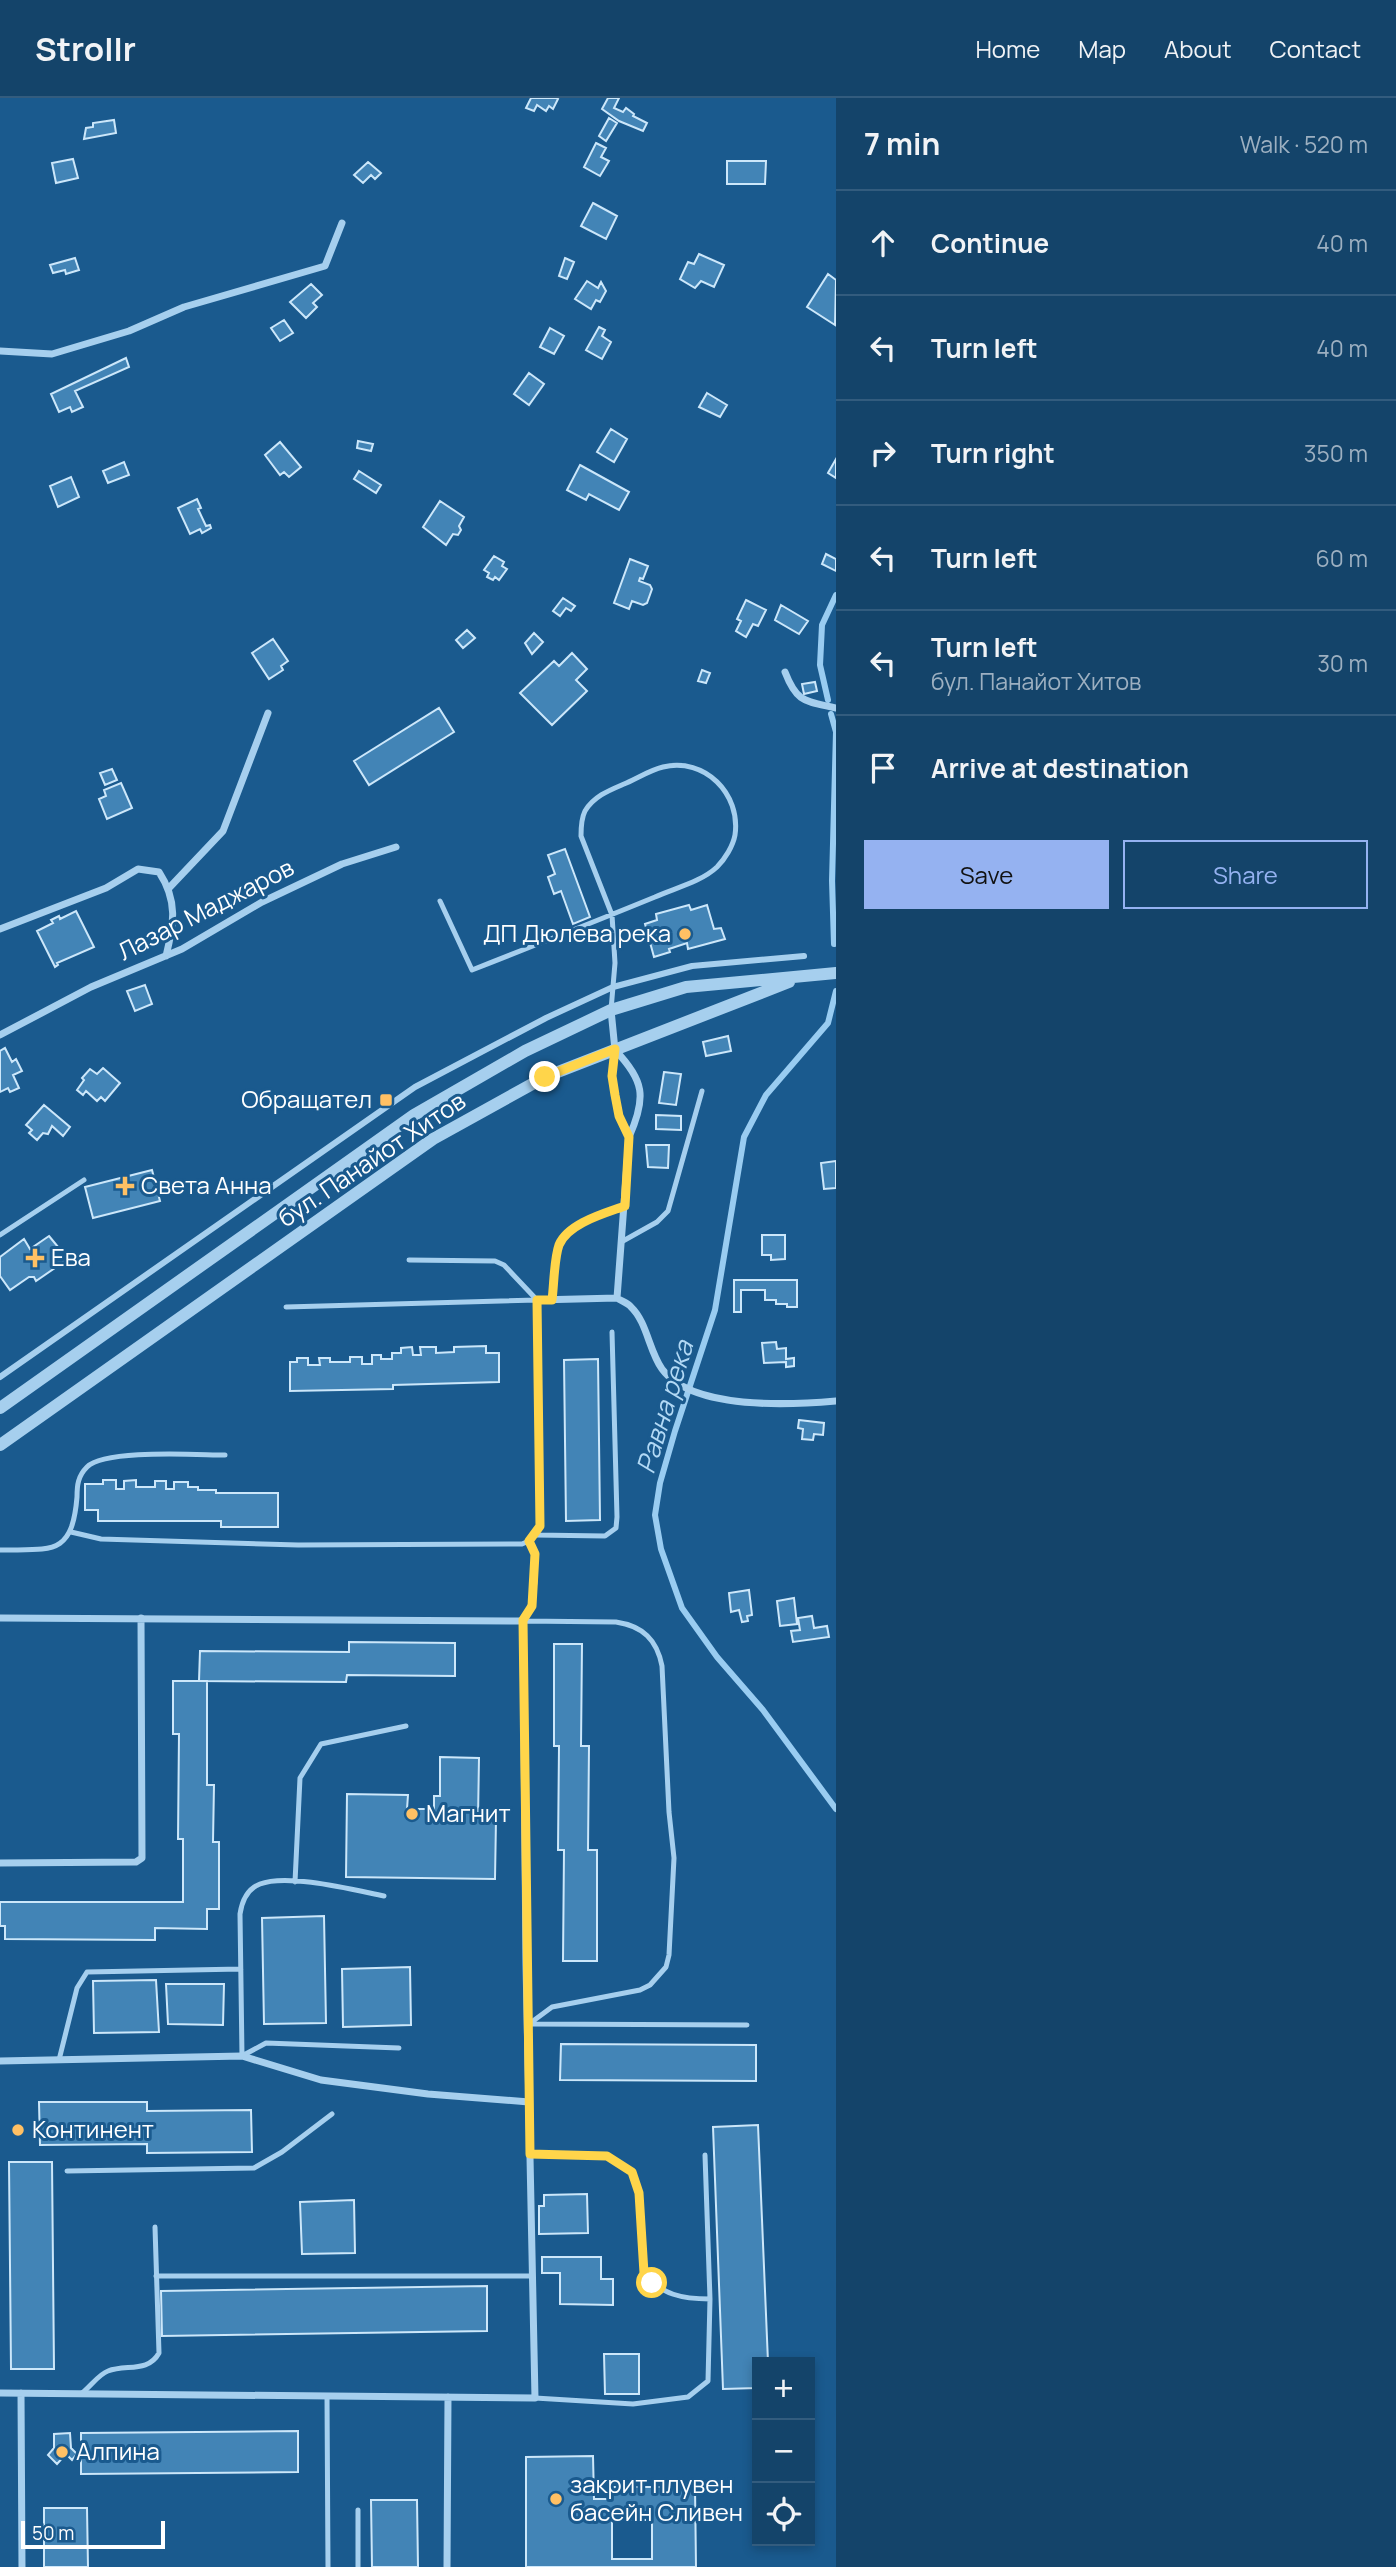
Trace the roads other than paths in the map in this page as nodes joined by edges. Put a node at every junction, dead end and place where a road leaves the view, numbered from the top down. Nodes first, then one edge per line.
1 (342, 223) dead end
2 (0, 351) edge
3 (785, 672) dead end
4 (836, 708) edge
5 (268, 713) dead end
6 (396, 847) dead end
7 (169, 888) junction
8 (440, 901) dead end
9 (612, 915) junction
10 (0, 929) edge
11 (166, 956) junction
12 (804, 956) dead end
13 (836, 973) edge
14 (804, 977) junction
15 (613, 987) junction
16 (611, 1010) junction
17 (0, 1035) edge
18 (615, 1049) junction
19 (702, 1091) dead end
20 (629, 1137) junction
21 (84, 1180) dead end
22 (625, 1206) junction
23 (0, 1235) edge
24 (623, 1241) junction
25 (409, 1260) dead end
26 (617, 1298) junction
27 (537, 1300) junction
28 (552, 1300) junction
29 (286, 1307) dead end
30 (612, 1332) dead end
31 (0, 1377) edge
32 (836, 1401) edge
33 (0, 1408) edge
34 (0, 1445) edge
35 (225, 1455) dead end
36 (71, 1532) junction
37 (535, 1535) junction
38 (529, 1541) junction
39 (0, 1550) edge
40 (0, 1618) edge
41 (141, 1618) junction
42 (523, 1620) junction
43 (406, 1726) dead end
44 (0, 1863) edge
45 (295, 1882) junction
46 (384, 1896) dead end
47 (241, 1969) junction
48 (529, 2024) junction
49 (747, 2025) dead end
50 (399, 2048) dead end
51 (242, 2056) junction
52 (59, 2060) junction
53 (0, 2061) edge
54 (528, 2102) junction
55 (332, 2114) dead end
56 (530, 2154) junction
57 (705, 2155) dead end
58 (67, 2171) dead end
59 (155, 2227) dead end
60 (156, 2276) junction
61 (532, 2276) junction
62 (710, 2299) junction
63 (0, 2392) edge
64 (21, 2393) junction
65 (82, 2393) junction
66 (327, 2396) junction
67 (448, 2397) junction
68 (535, 2398) junction
69 (358, 2510) dead end
70 (22, 2567) edge
71 (328, 2567) edge
72 (358, 2567) edge
73 (447, 2567) edge

1 - 2 street
3 - 4 street
5 - 7 street
6 - 11 street, Лазар Маджаров
7 - 10 street
7 - 11 street
8 - 9 lane
9 - 9 lane
9 - 15 lane
11 - 17 street, Лазар Маджаров
12 - 15 street
13 - 14 street, бул. Панайот Хитов
14 - 16 street, бул. Панайот Хитов
14 - 18 street, бул. Панайот Хитов
15 - 16 lane
15 - 31 street
16 - 18 street
16 - 33 street, бул. Панайот Хитов
18 - 20 street
18 - 20 street
18 - 34 street, бул. Панайот Хитов
19 - 24 lane
20 - 22 street
21 - 23 lane
22 - 24 street
22 - 28 lane
24 - 26 street
25 - 27 lane
26 - 28 street
26 - 32 street
27 - 28 street
27 - 29 lane
27 - 37 lane
30 - 37 lane
35 - 36 lane
36 - 38 lane
36 - 39 lane
37 - 38 lane
38 - 42 lane
40 - 41 street
41 - 42 street
41 - 44 street
42 - 48 street
42 - 48 lane
43 - 45 lane
45 - 46 lane
45 - 47 lane
47 - 51 lane
47 - 52 lane
48 - 49 lane
48 - 54 street
50 - 51 lane
51 - 52 street
51 - 54 street
52 - 53 street
54 - 56 street
55 - 58 lane
56 - 61 street
56 - 62 lane
57 - 62 lane
59 - 60 lane
60 - 61 lane
60 - 65 lane
61 - 68 street
62 - 68 lane
63 - 64 street
64 - 65 street
64 - 70 street
65 - 66 street
66 - 67 street
66 - 71 lane
67 - 68 street
67 - 73 street
69 - 72 lane

